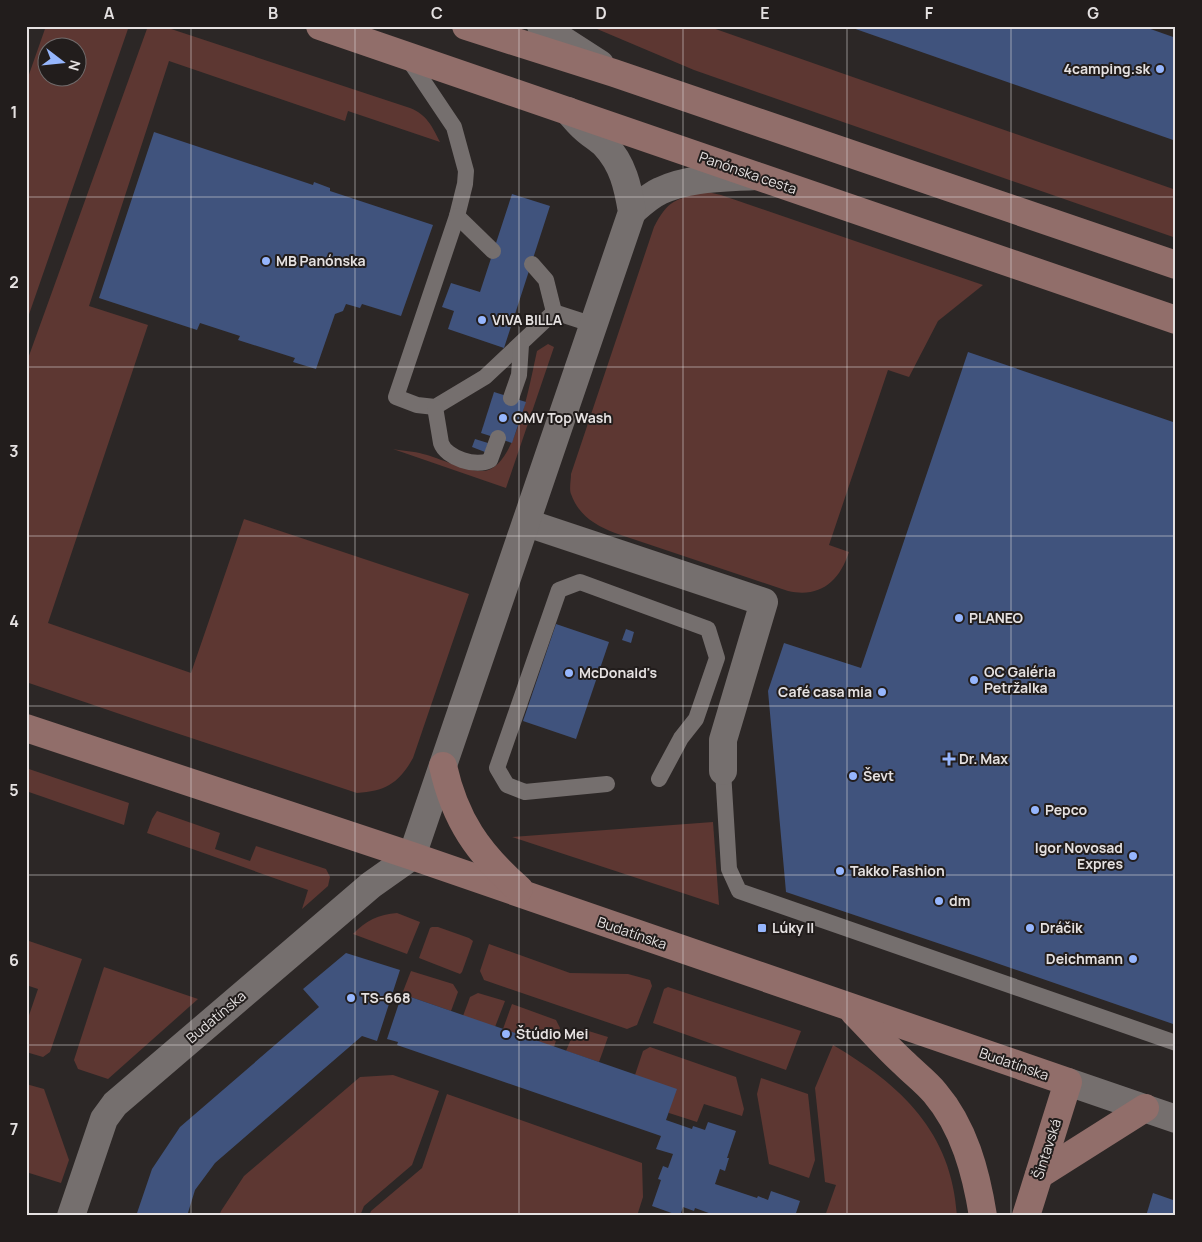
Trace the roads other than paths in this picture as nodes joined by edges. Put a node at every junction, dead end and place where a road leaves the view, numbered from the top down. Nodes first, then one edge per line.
1 (320, 26) edge
2 (466, 26) edge
3 (541, 26) edge
4 (406, 56) junction
5 (614, 73) junction
6 (568, 111) junction
7 (756, 176) junction
8 (632, 212) junction
9 (457, 216) junction
10 (493, 251) dead end
11 (532, 264) dead end
12 (1176, 265) edge
13 (554, 312) junction
14 (1176, 320) edge
15 (594, 325) junction
16 (521, 345) junction
17 (511, 398) dead end
18 (435, 407) junction
19 (498, 438) dead end
20 (527, 523) junction
21 (26, 728) edge
22 (443, 766) junction
23 (722, 771) joint
24 (659, 779) dead end
25 (607, 784) dead end
26 (412, 856) junction
27 (528, 897) junction
28 (852, 1009) junction
29 (1176, 1043) edge
30 (1068, 1082) junction
31 (1145, 1108) junction
32 (1176, 1118) edge
33 (1039, 1175) junction
34 (71, 1216) edge
35 (983, 1216) edge
36 (1026, 1216) edge

1 - 4 street, Panónska cesta
2 - 5 street
3 - 5 street
4 - 6 street, Panónska cesta
4 - 9 lane
5 - 12 street
6 - 7 street, Panónska cesta
6 - 8 street
7 - 8 street
7 - 14 street, Panónska cesta
8 - 15 street
9 - 10 lane
9 - 18 lane
11 - 13 lane
13 - 15 lane
13 - 16 lane
15 - 20 street
16 - 17 lane
16 - 18 lane
18 - 19 lane
20 - 22 street
20 - 23 street
21 - 26 street, Budatínska
22 - 26 street
22 - 27 street
23 - 29 lane
24 - 25 lane
26 - 27 street, Budatínska
26 - 34 street, Budatínska
27 - 28 street, Budatínska
28 - 30 street, Budatínska
28 - 35 street, Budatínska
30 - 31 street, Budatínska
30 - 33 street, Šintavská
31 - 32 street, Budatínska
31 - 33 street
33 - 36 street, Šintavská

